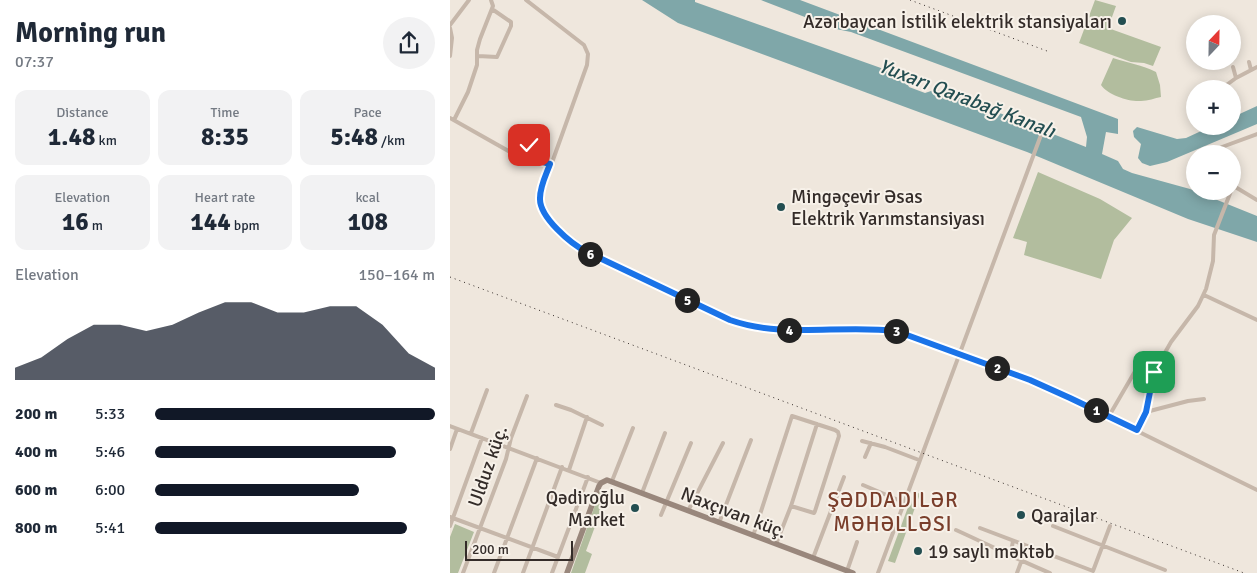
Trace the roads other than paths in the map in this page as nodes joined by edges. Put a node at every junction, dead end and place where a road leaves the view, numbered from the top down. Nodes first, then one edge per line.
1 (469, 0) edge
2 (491, 0) edge
3 (526, 0) edge
4 (492, 9) junction
5 (450, 26) edge
6 (450, 56) edge
7 (478, 56) junction
8 (1249, 62) dead end
9 (1257, 67) edge
10 (1234, 70) edge
11 (1251, 70) junction
12 (1236, 78) junction
13 (1233, 80) edge
14 (452, 119) edge
15 (1044, 127) dead end
16 (534, 130) dead end
17 (1257, 134) edge
18 (1227, 145) edge
19 (529, 158) junction
20 (550, 164) junction
21 (1241, 192) edge
22 (1227, 200) edge
23 (1257, 200) edge
24 (1204, 294) junction
25 (1257, 320) edge
26 (959, 354) junction
27 (1142, 361) dead end
28 (487, 390) dead end
29 (527, 396) dead end
30 (1204, 399) dead end
31 (556, 405) dead end
32 (1146, 412) junction
33 (1109, 416) junction
34 (587, 417) junction
35 (817, 424) junction
36 (602, 425) dead end
37 (450, 426) edge
38 (634, 428) dead end
39 (457, 429) junction
40 (1137, 430) junction
41 (471, 433) junction
42 (665, 433) dead end
43 (482, 438) junction
44 (751, 440) dead end
45 (862, 441) dead end
46 (691, 443) dead end
47 (723, 443) dead end
48 (872, 443) junction
49 (509, 448) junction
50 (450, 449) edge
51 (865, 457) dead end
52 (537, 458) junction
53 (919, 460) junction
54 (562, 467) junction
55 (569, 470) junction
56 (588, 477) junction
57 (844, 477) dead end
58 (612, 481) junction
59 (602, 482) junction
60 (863, 485) dead end
61 (1257, 490) edge
62 (642, 493) junction
63 (904, 502) junction
64 (666, 503) junction
65 (791, 506) junction
66 (688, 511) junction
67 (661, 515) dead end
68 (451, 518) edge
69 (719, 523) junction
70 (450, 526) edge
71 (1053, 526) dead end
72 (1110, 526) dead end
73 (480, 528) junction
74 (980, 528) dead end
75 (956, 530) dead end
76 (752, 536) junction
77 (507, 538) junction
78 (1013, 541) junction
79 (857, 542) dead end
80 (776, 544) junction
81 (1102, 546) junction
82 (532, 547) junction
83 (1025, 551) dead end
84 (1010, 556) junction
85 (558, 557) junction
86 (813, 558) junction
87 (1021, 562) junction
88 (1165, 570) dead end
89 (850, 572) edge
90 (1092, 572) edge
91 (463, 573) edge
92 (494, 573) edge
93 (523, 573) edge
94 (552, 573) edge
95 (567, 573) edge
96 (878, 573) edge
97 (1017, 573) edge
98 (1050, 573) edge

1 - 5 street
2 - 4 street
3 - 20 street
4 - 7 street
4 - 7 street
5 - 6 street
7 - 14 street
8 - 11 street
9 - 11 street
10 - 12 street
11 - 12 street
12 - 13 street
14 - 19 street
15 - 26 street
16 - 19 street
17 - 18 street
19 - 20 street
20 - 26 street
21 - 23 street
22 - 24 street
24 - 25 street
24 - 32 street
26 - 33 street
26 - 53 street
27 - 33 street
28 - 41 street
29 - 49 street, Ulduz küç.
30 - 32 street
31 - 34 street
32 - 40 street
33 - 40 street
34 - 36 street
34 - 55 street
35 - 65 street
35 - 65 street
35 - 76 street
37 - 39 street, Naxçıvan küç.
38 - 58 street
39 - 41 street, Naxçıvan küç.
39 - 50 street
40 - 61 street
41 - 43 street, Naxçıvan küç.
42 - 62 street
43 - 49 street, Naxçıvan küç.
43 - 68 street
44 - 69 street
45 - 48 street
46 - 64 street
47 - 66 street
48 - 51 street
48 - 53 street
49 - 52 street, Naxçıvan küç.
49 - 73 street, Ulduz küç.
52 - 54 street, Naxçıvan küç.
52 - 77 street
53 - 63 street
54 - 55 street, Naxçıvan küç.
54 - 82 street
55 - 56 street, Naxçıvan küç.
56 - 59 street, Naxçıvan küç.
56 - 85 street
57 - 86 street
58 - 59 street, Naxçıvan küç.
58 - 62 street, Naxçıvan küç.
59 - 95 street
60 - 63 street
62 - 64 street, Naxçıvan küç.
63 - 96 street
64 - 66 street, Naxçıvan küç.
64 - 67 street
65 - 80 street
66 - 69 street, Naxçıvan küç.
68 - 70 street
68 - 73 street
69 - 76 street, Naxçıvan küç.
71 - 81 street
72 - 81 street
73 - 77 street
73 - 91 street, Ulduz küç.
74 - 78 street
75 - 84 street
76 - 80 street, Naxçıvan küç.
77 - 82 street
77 - 92 street
78 - 84 street
78 - 90 street
79 - 89 street
80 - 86 street, Naxçıvan küç.
81 - 88 street
81 - 90 street
82 - 85 street
82 - 93 street
83 - 87 street
84 - 87 street
85 - 94 street
86 - 89 street, Naxçıvan küç.
87 - 97 street
87 - 98 street

